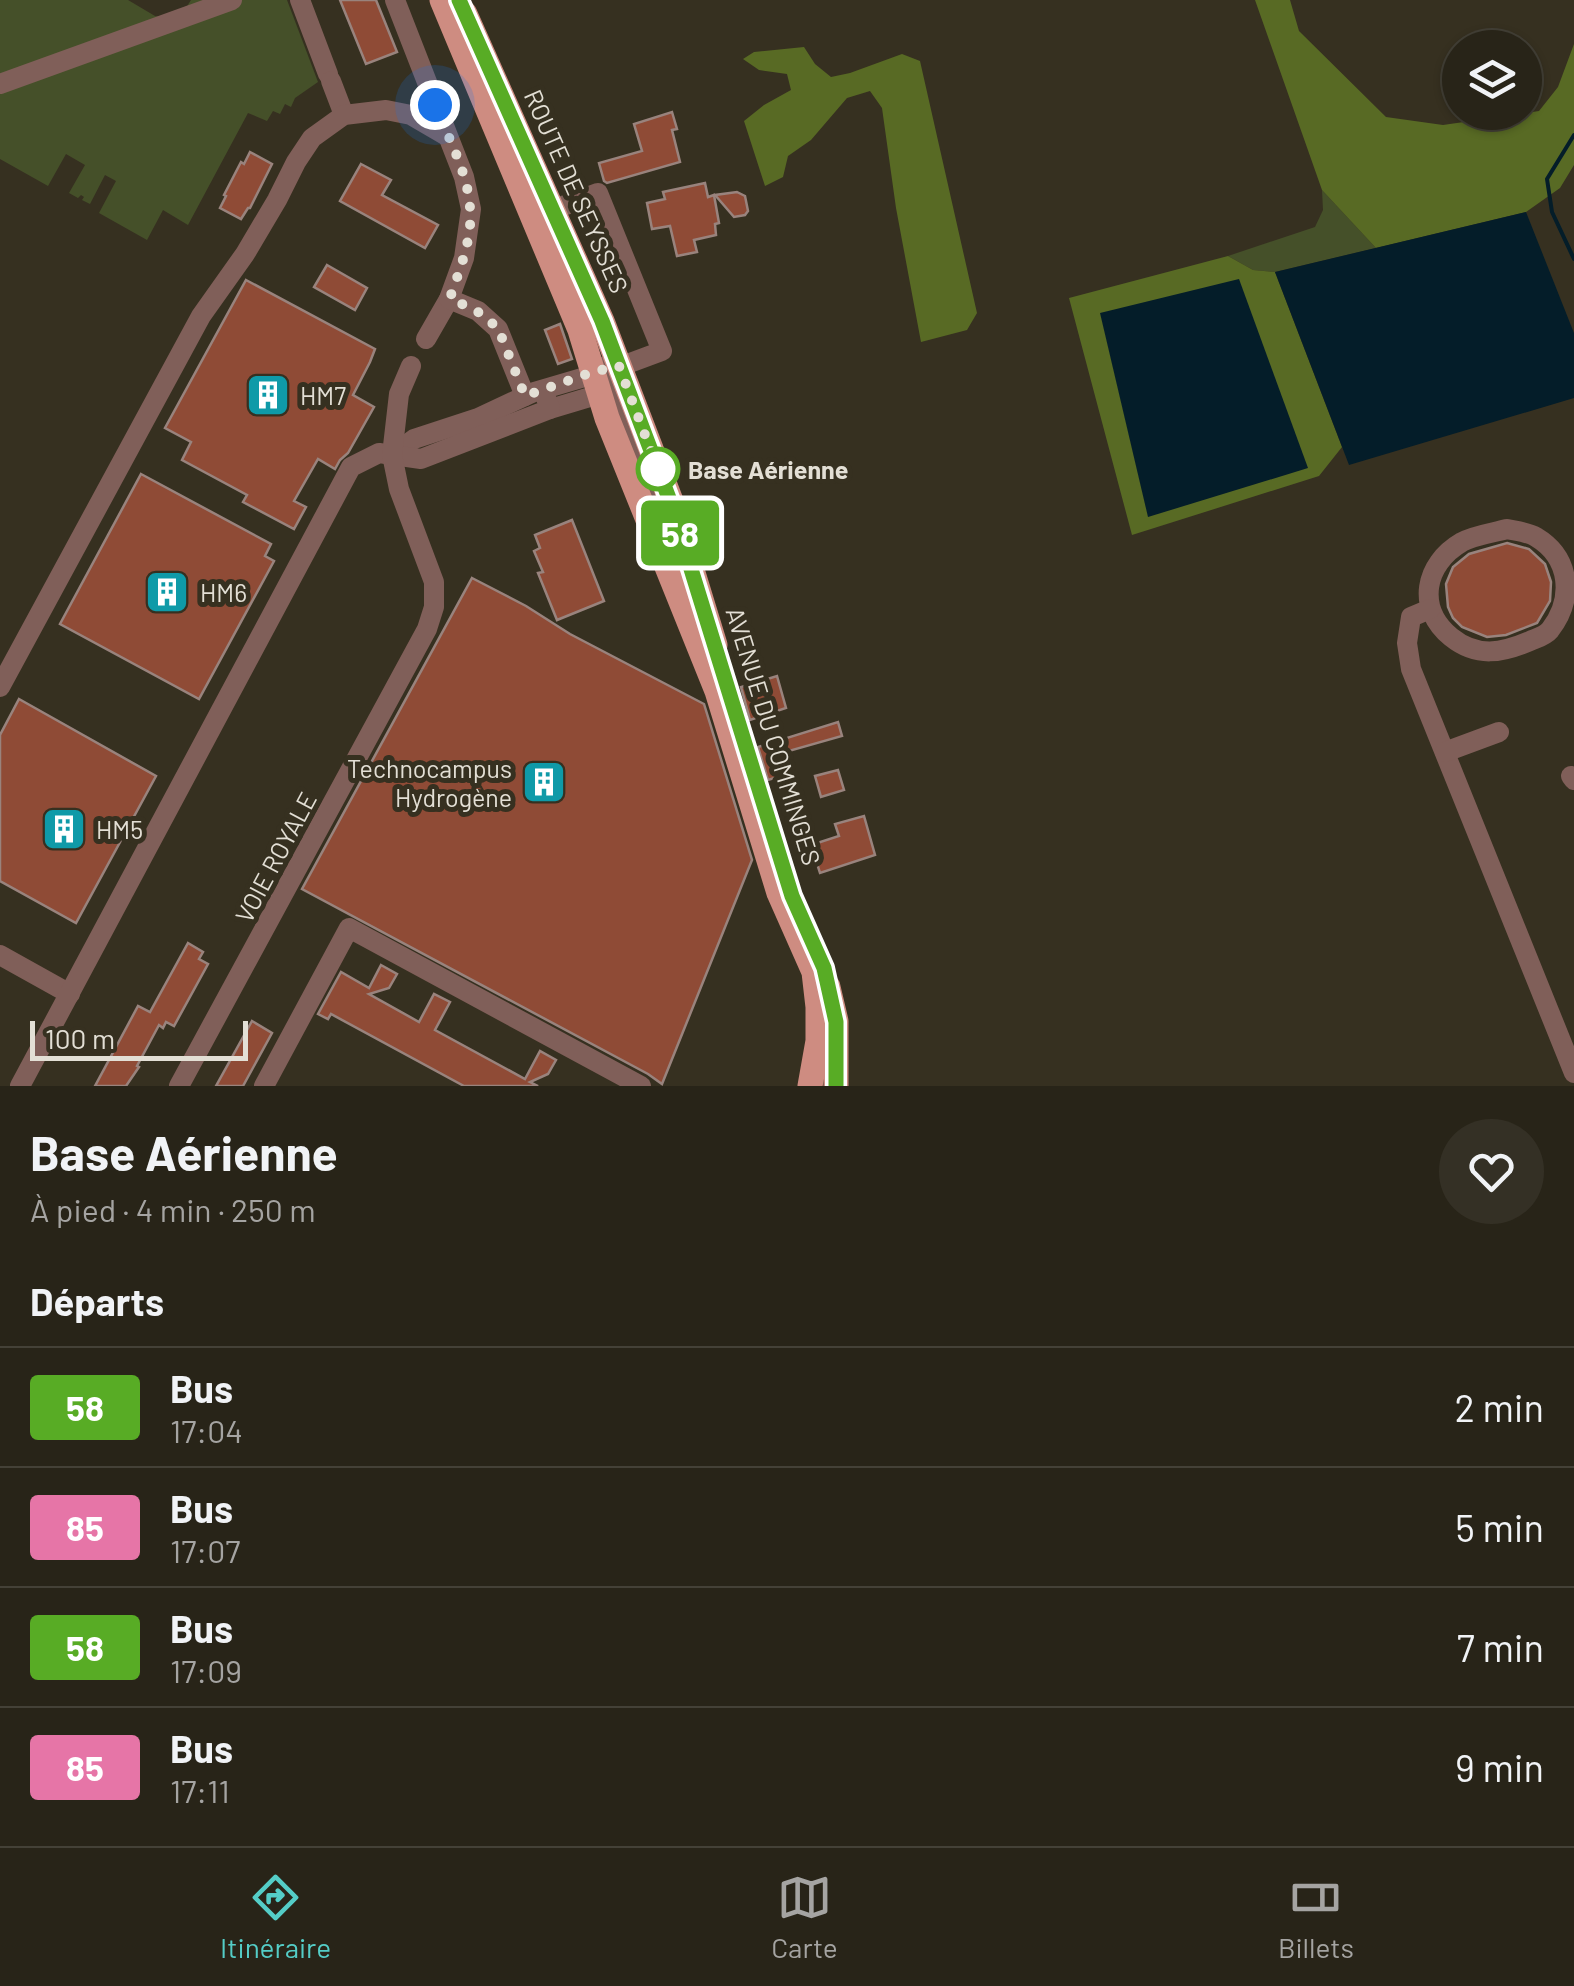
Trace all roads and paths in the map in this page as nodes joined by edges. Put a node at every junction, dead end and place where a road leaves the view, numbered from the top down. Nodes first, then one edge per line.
1 (232, 0) edge
2 (300, 0) edge
3 (395, 0) edge
4 (442, 0) edge
5 (459, 0) edge
6 (0, 84) edge
7 (344, 115) junction
8 (447, 136) junction
9 (552, 210) junction
10 (450, 298) junction
11 (426, 339) dead end
12 (411, 366) dead end
13 (611, 390) junction
14 (539, 398) junction
15 (392, 455) junction
16 (1430, 610) junction
17 (1565, 613) edge
18 (0, 687) edge
19 (1499, 732) dead end
20 (1445, 752) junction
21 (0, 955) edge
22 (70, 994) junction
23 (1574, 1073) edge
24 (20, 1086) edge
25 (179, 1086) edge
26 (264, 1086) edge
27 (641, 1086) edge
28 (810, 1086) edge
29 (836, 1086) edge

1 - 6 lane
2 - 7 lane
3 - 8 lane
4 - 13 main road, ROUTE DE SEYSSES
5 - 9 main road, ROUTE DE SEYSSES
7 - 8 lane
7 - 18 lane
8 - 10 lane
9 - 13 main road, ROUTE DE SEYSSES
9 - 13 lane
10 - 11 lane
10 - 14 lane
12 - 15 lane, VOIE ROYALE
13 - 14 lane
13 - 28 main road, AVENUE DU COMMINGES
13 - 29 main road, AVENUE DU COMMINGES
14 - 15 lane
15 - 22 lane
15 - 25 lane, VOIE ROYALE
16 - 17 lane
16 - 17 lane
16 - 20 lane
19 - 20 lane
20 - 23 lane
21 - 22 lane
22 - 24 lane
26 - 27 lane

